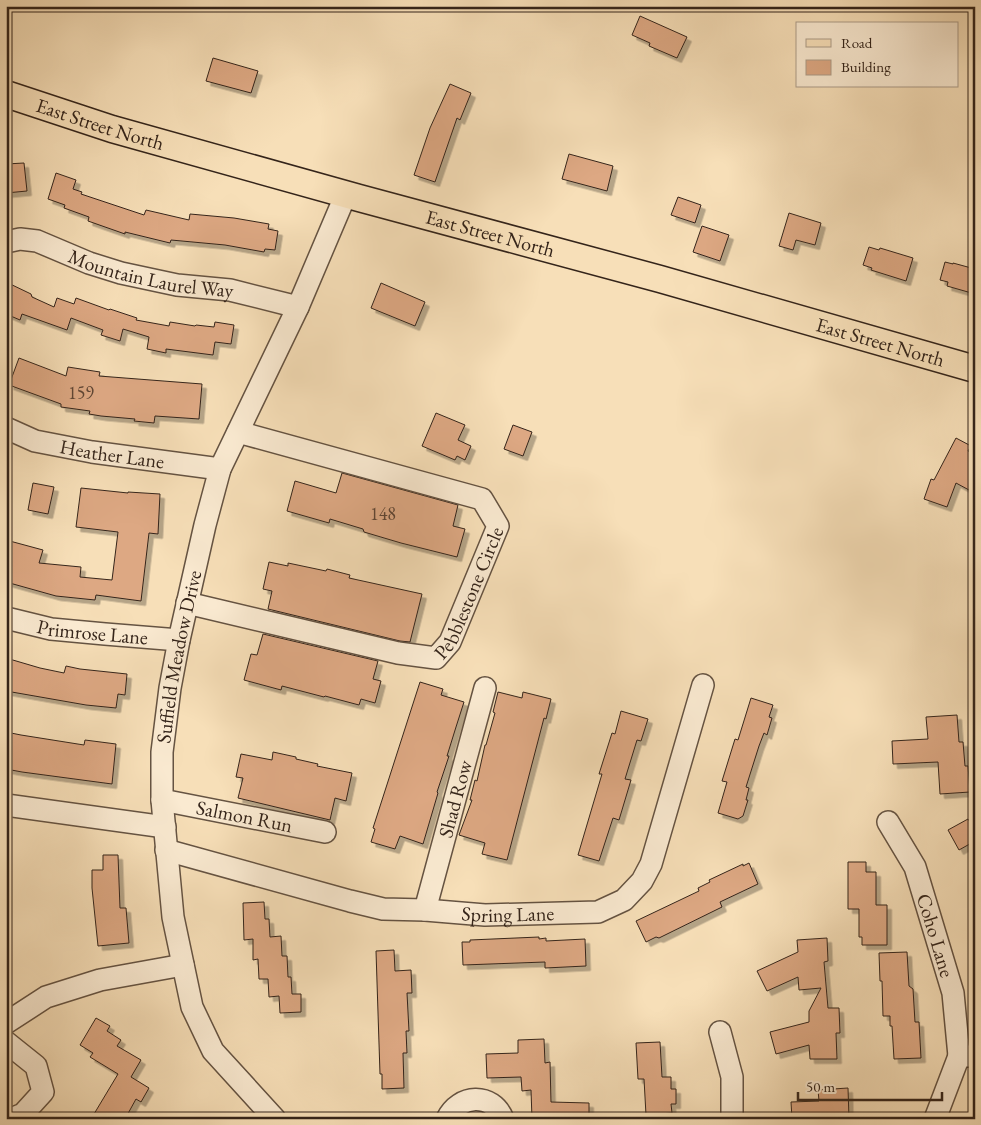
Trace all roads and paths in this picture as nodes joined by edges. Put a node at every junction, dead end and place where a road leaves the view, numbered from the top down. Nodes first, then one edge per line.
1 (6, 94) edge
2 (346, 194) junction
3 (6, 242) edge
4 (298, 307) junction
5 (975, 369) edge
6 (6, 428) edge
7 (238, 432) junction
8 (220, 468) junction
9 (187, 603) junction
10 (6, 618) edge
11 (179, 640) junction
12 (703, 685) dead end
13 (486, 688) dead end
14 (162, 800) junction
15 (6, 805) edge
16 (888, 822) dead end
17 (165, 827) junction
18 (325, 832) dead end
19 (166, 850) junction
20 (425, 910) junction
21 (183, 965) junction
22 (6, 1023) edge
23 (720, 1032) dead end
24 (6, 1042) edge
25 (967, 1056) edge
26 (12, 1119) edge
27 (275, 1119) edge
28 (447, 1119) edge
29 (503, 1119) edge
30 (732, 1119) edge
31 (935, 1119) edge

1 - 2 main road, East Street North
2 - 4 street, Suffield Meadow Drive
2 - 5 main road, East Street North
3 - 4 street, Mountain Laurel Way
4 - 7 street, Suffield Meadow Drive
6 - 8 street, Heather Lane
7 - 8 street, Suffield Meadow Drive
7 - 9 street, Pebblestone Circle
8 - 9 street, Suffield Meadow Drive
9 - 11 street, Suffield Meadow Drive
10 - 11 street, Primrose Lane
11 - 14 street, Suffield Meadow Drive
12 - 20 street, Spring Lane
13 - 20 street, Shad Row
14 - 17 street, Suffield Meadow Drive
14 - 18 street, Salmon Run
15 - 17 street
16 - 25 street, Coho Lane
17 - 19 street, Suffield Meadow Drive
19 - 20 street, Spring Lane
19 - 21 street, Suffield Meadow Drive
21 - 22 street
21 - 27 street, Suffield Meadow Drive
23 - 30 street
24 - 26 street
25 - 31 street
28 - 29 street

